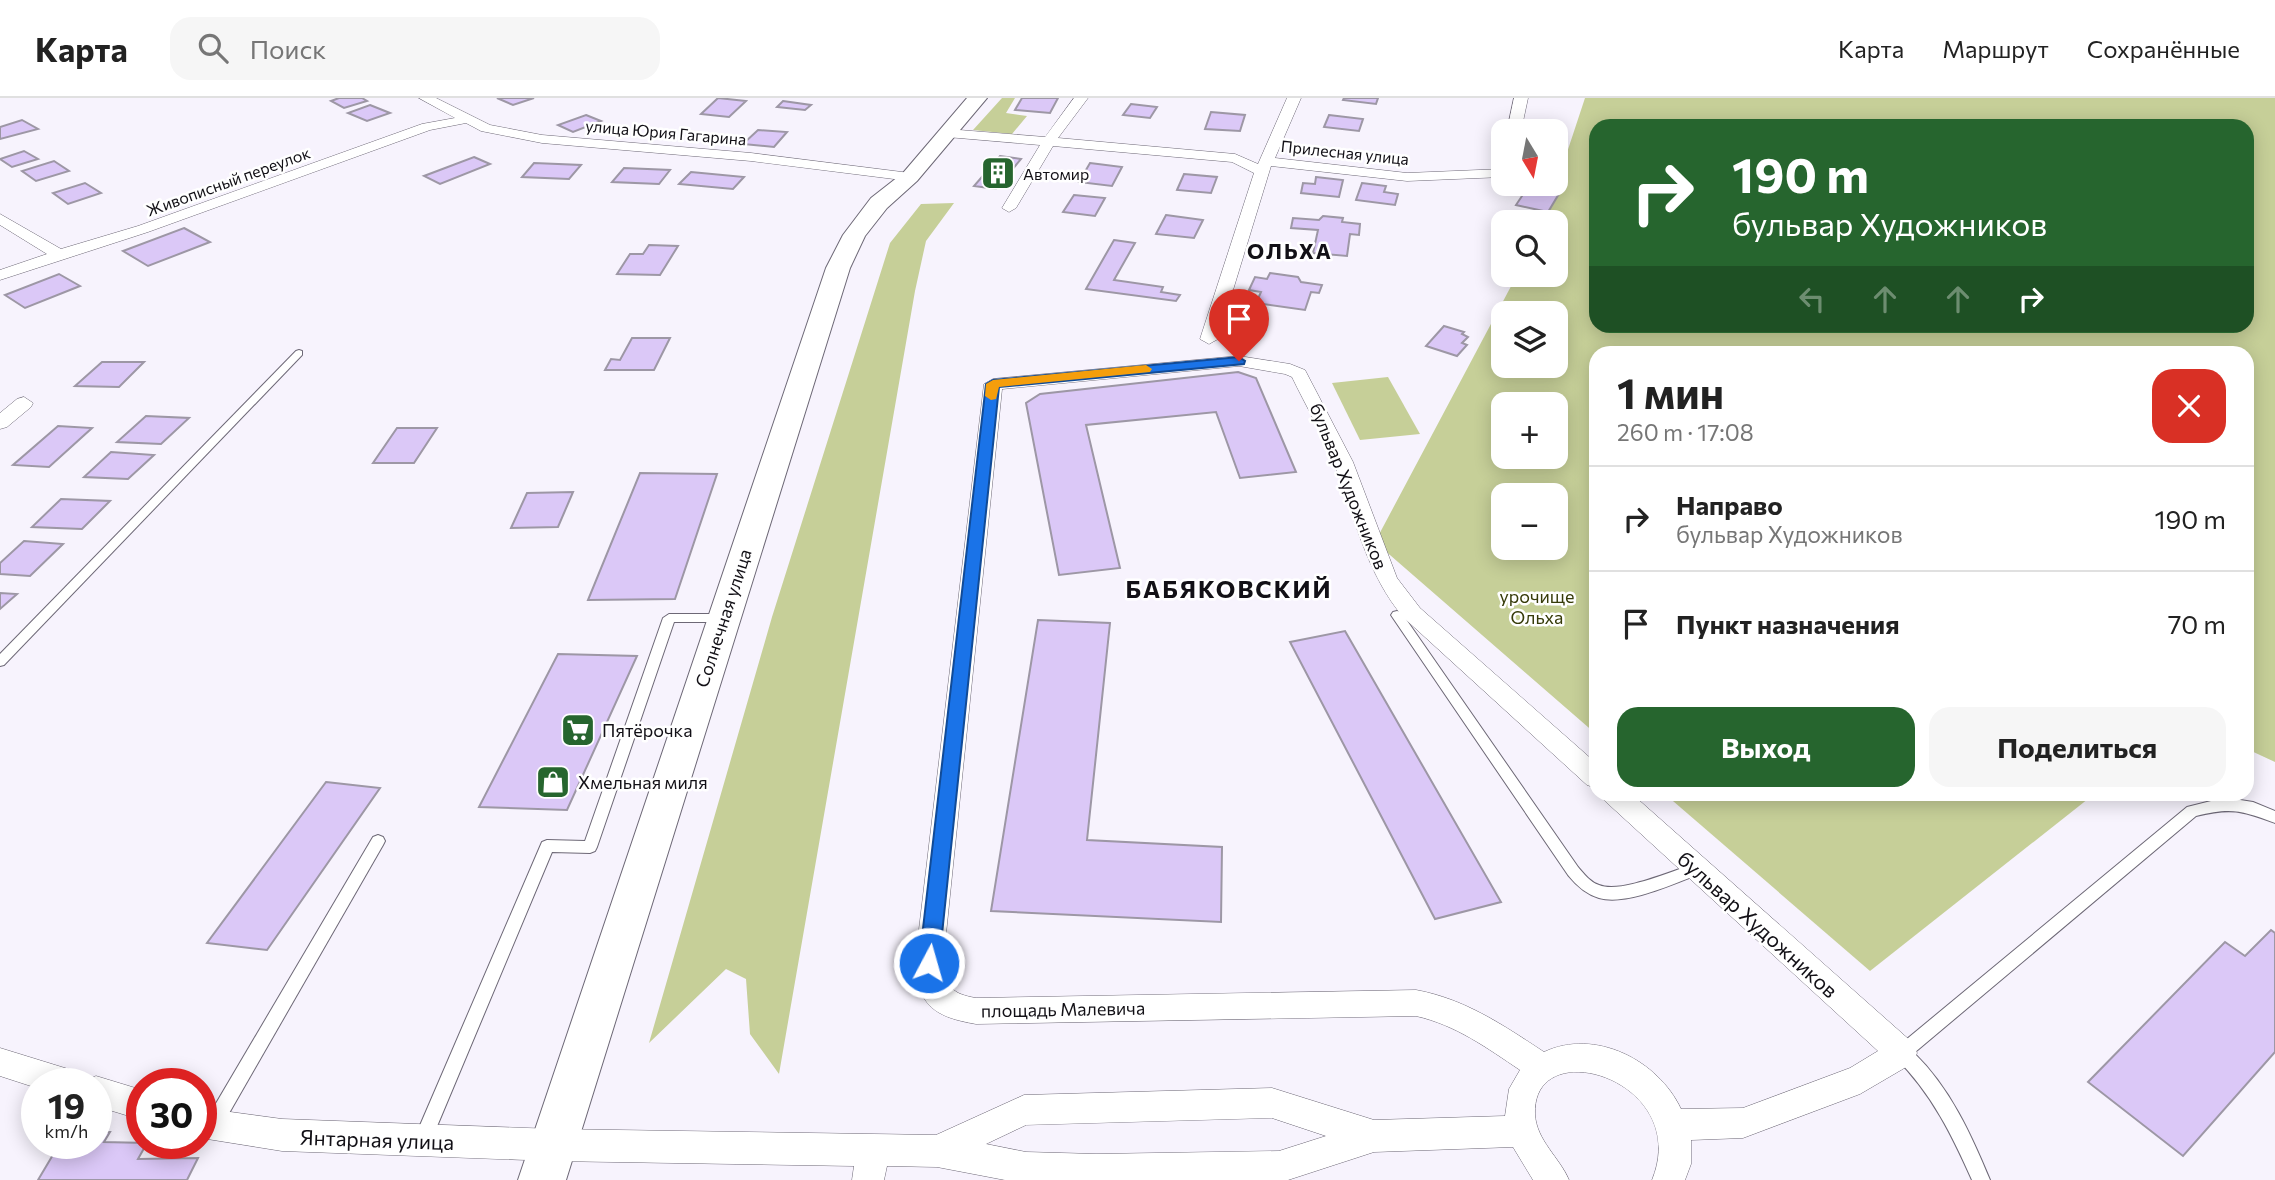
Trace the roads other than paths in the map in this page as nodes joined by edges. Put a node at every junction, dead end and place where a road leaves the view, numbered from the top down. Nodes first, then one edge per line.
1 (426, 98) edge
2 (977, 98) edge
3 (1081, 98) edge
4 (1294, 98) edge
5 (1521, 98) edge
6 (468, 119) junction
7 (1517, 119) edge
8 (947, 133) junction
9 (1049, 141) junction
10 (1264, 166) junction
11 (1491, 174) edge
12 (909, 177) junction
13 (1009, 208) dead end
14 (0, 219) edge
15 (60, 254) junction
16 (0, 275) edge
17 (1209, 339) dead end
18 (299, 353) dead end
19 (993, 384) joint
20 (24, 403) dead end
21 (0, 423) edge
22 (1397, 615) dead end
23 (723, 618) junction
24 (0, 662) edge
25 (1589, 772) edge
26 (1622, 801) edge
27 (2275, 817) edge
28 (378, 841) dead end
29 (1697, 869) junction
30 (1902, 1053) junction
31 (0, 1062) edge
32 (1542, 1067) junction
33 (21, 1068) edge
34 (217, 1106) edge
35 (1673, 1125) junction
36 (217, 1126) edge
37 (1521, 1131) junction
38 (1374, 1136) junction
39 (423, 1141) junction
40 (553, 1145) junction
41 (937, 1151) junction
42 (870, 1166) edge
43 (542, 1180) edge
44 (1553, 1180) edge
45 (1668, 1180) edge
46 (1981, 1180) edge

1 - 6 street, улица Юрия Гагарина
2 - 8 street, Солнечная улица
3 - 9 street
4 - 10 street
5 - 7 street
6 - 12 street, улица Юрия Гагарина
6 - 15 street, Живописный переулок
8 - 9 street
8 - 12 street, Солнечная улица
9 - 10 street
9 - 13 street
10 - 11 street, Прилесная улица
10 - 17 street
12 - 23 street, Солнечная улица
14 - 15 street
15 - 16 street, Живописный переулок
18 - 24 lane
19 - 25 street, бульвар Художников
19 - 32 street, площадь Малевича
20 - 21 street
22 - 29 lane
23 - 39 lane
23 - 40 street, Солнечная улица
26 - 29 street, бульвар Художников
27 - 30 lane
28 - 34 lane
29 - 30 street, бульвар Художников
30 - 35 street
30 - 46 lane
31 - 33 street
32 - 35 street
32 - 37 street
35 - 45 street
36 - 39 street, Янтарная улица
37 - 38 street
37 - 44 street
38 - 41 street
38 - 41 street
39 - 40 street, Янтарная улица
40 - 42 street
40 - 43 street, Солнечная улица
41 - 42 street

